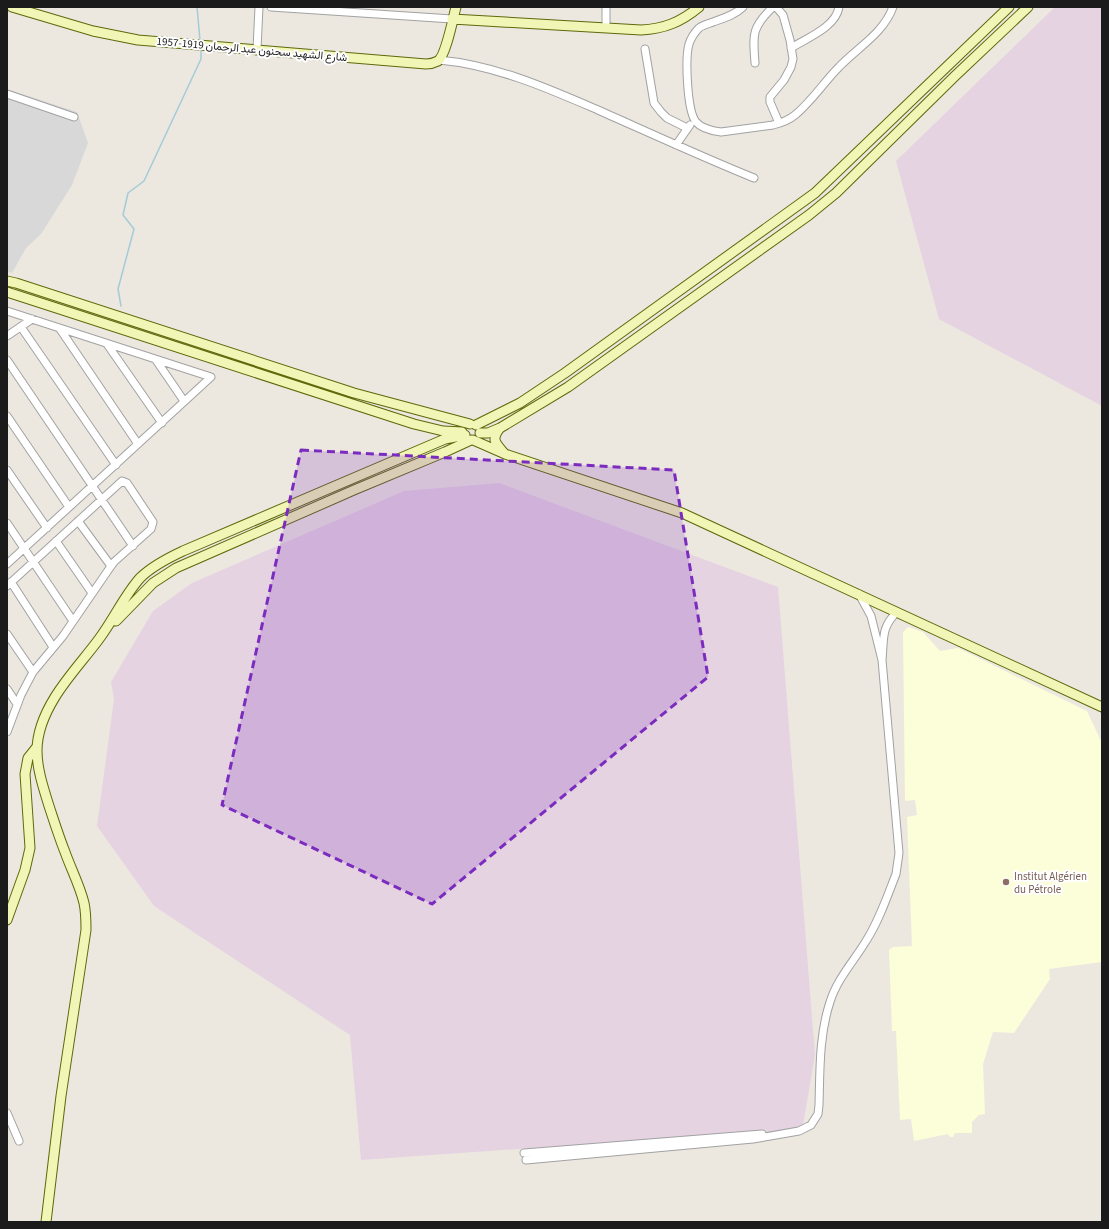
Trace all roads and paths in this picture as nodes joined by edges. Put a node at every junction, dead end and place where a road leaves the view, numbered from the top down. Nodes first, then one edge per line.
1 (12, 7) edge
2 (259, 7) edge
3 (271, 7) edge
4 (456, 7) edge
5 (606, 7) edge
6 (699, 7) edge
7 (743, 7) edge
8 (774, 7) edge
9 (839, 7) edge
10 (894, 7) edge
11 (1008, 7) edge
12 (1028, 7) edge
13 (340, 10) edge
14 (452, 19) junction
15 (606, 28) junction
16 (645, 48) dead end
17 (791, 48) junction
18 (257, 49) junction
19 (439, 60) junction
20 (755, 63) dead end
21 (7, 94) edge
22 (74, 117) dead end
23 (695, 120) junction
24 (779, 123) junction
25 (687, 128) junction
26 (676, 145) junction
27 (754, 178) dead end
28 (7, 281) edge
29 (7, 292) edge
30 (7, 311) edge
31 (32, 320) junction
32 (21, 327) junction
33 (60, 328) junction
34 (7, 336) edge
35 (107, 344) junction
36 (7, 360) edge
37 (156, 360) junction
38 (184, 402) junction
39 (7, 416) edge
40 (162, 423) junction
41 (473, 424) junction
42 (500, 428) junction
43 (472, 436) junction
44 (138, 444) junction
45 (505, 454) junction
46 (116, 465) junction
47 (7, 470) edge
48 (93, 486) junction
49 (102, 499) junction
50 (69, 507) junction
51 (78, 521) junction
52 (7, 523) edge
53 (47, 528) junction
54 (56, 541) junction
55 (133, 546) junction
56 (24, 548) junction
57 (33, 562) junction
58 (7, 564) edge
59 (111, 566) junction
60 (9, 584) edge
61 (92, 593) junction
62 (859, 594) junction
63 (897, 612) junction
64 (73, 621) junction
65 (7, 634) edge
66 (100, 638) junction
67 (53, 648) junction
68 (882, 660) junction
69 (33, 672) junction
70 (7, 689) edge
71 (18, 704) junction
72 (1102, 707) edge
73 (7, 732) edge
74 (36, 748) junction
75 (7, 920) edge
76 (8, 1117) edge
77 (19, 1141) dead end
78 (525, 1156) dead end
79 (46, 1222) edge

1 - 18 main road, شارع الشهيد سحنون عبد الرحمان 1919-1957
2 - 18 street
3 - 13 street
4 - 14 main road
5 - 15 street
6 - 15 main road
7 - 23 street
8 - 17 street
8 - 20 street
9 - 17 street
10 - 24 street
11 - 41 main road
12 - 42 main road
13 - 14 street
14 - 15 main road
14 - 19 main road
16 - 25 street
17 - 24 street
18 - 19 main road, شارع الشهيد سحنون عبد الرحمان 1919-1957
19 - 26 street
21 - 22 street
23 - 24 street
23 - 25 street
25 - 26 street
26 - 27 street
28 - 41 main road
29 - 43 main road
30 - 31 street
31 - 32 street
31 - 33 street
32 - 34 street
32 - 46 street
33 - 35 street
33 - 44 street
35 - 37 street
35 - 40 street
36 - 48 street
37 - 38 street
37 - 38 street
38 - 40 street
39 - 50 street
40 - 44 street
41 - 43 main road
41 - 43 main road
42 - 43 main road
42 - 45 main road
43 - 45 main road
43 - 66 main road
43 - 66 main road
44 - 46 street
45 - 62 main road
46 - 48 street
47 - 53 street
48 - 49 street
48 - 50 street
49 - 51 street
49 - 55 street
49 - 55 street
50 - 53 street
51 - 54 street
51 - 59 street
52 - 56 street
53 - 56 street
54 - 57 street
54 - 61 street
55 - 59 street
56 - 57 street
56 - 58 street
57 - 60 street
57 - 64 street
59 - 61 street
60 - 67 street
61 - 64 street
62 - 63 main road
62 - 68 street
63 - 68 street
63 - 72 main road
64 - 67 street
65 - 69 street
66 - 74 main road
67 - 69 street
68 - 78 street
69 - 71 street
70 - 71 street
71 - 73 street
74 - 75 main road
74 - 79 main road
76 - 77 street

